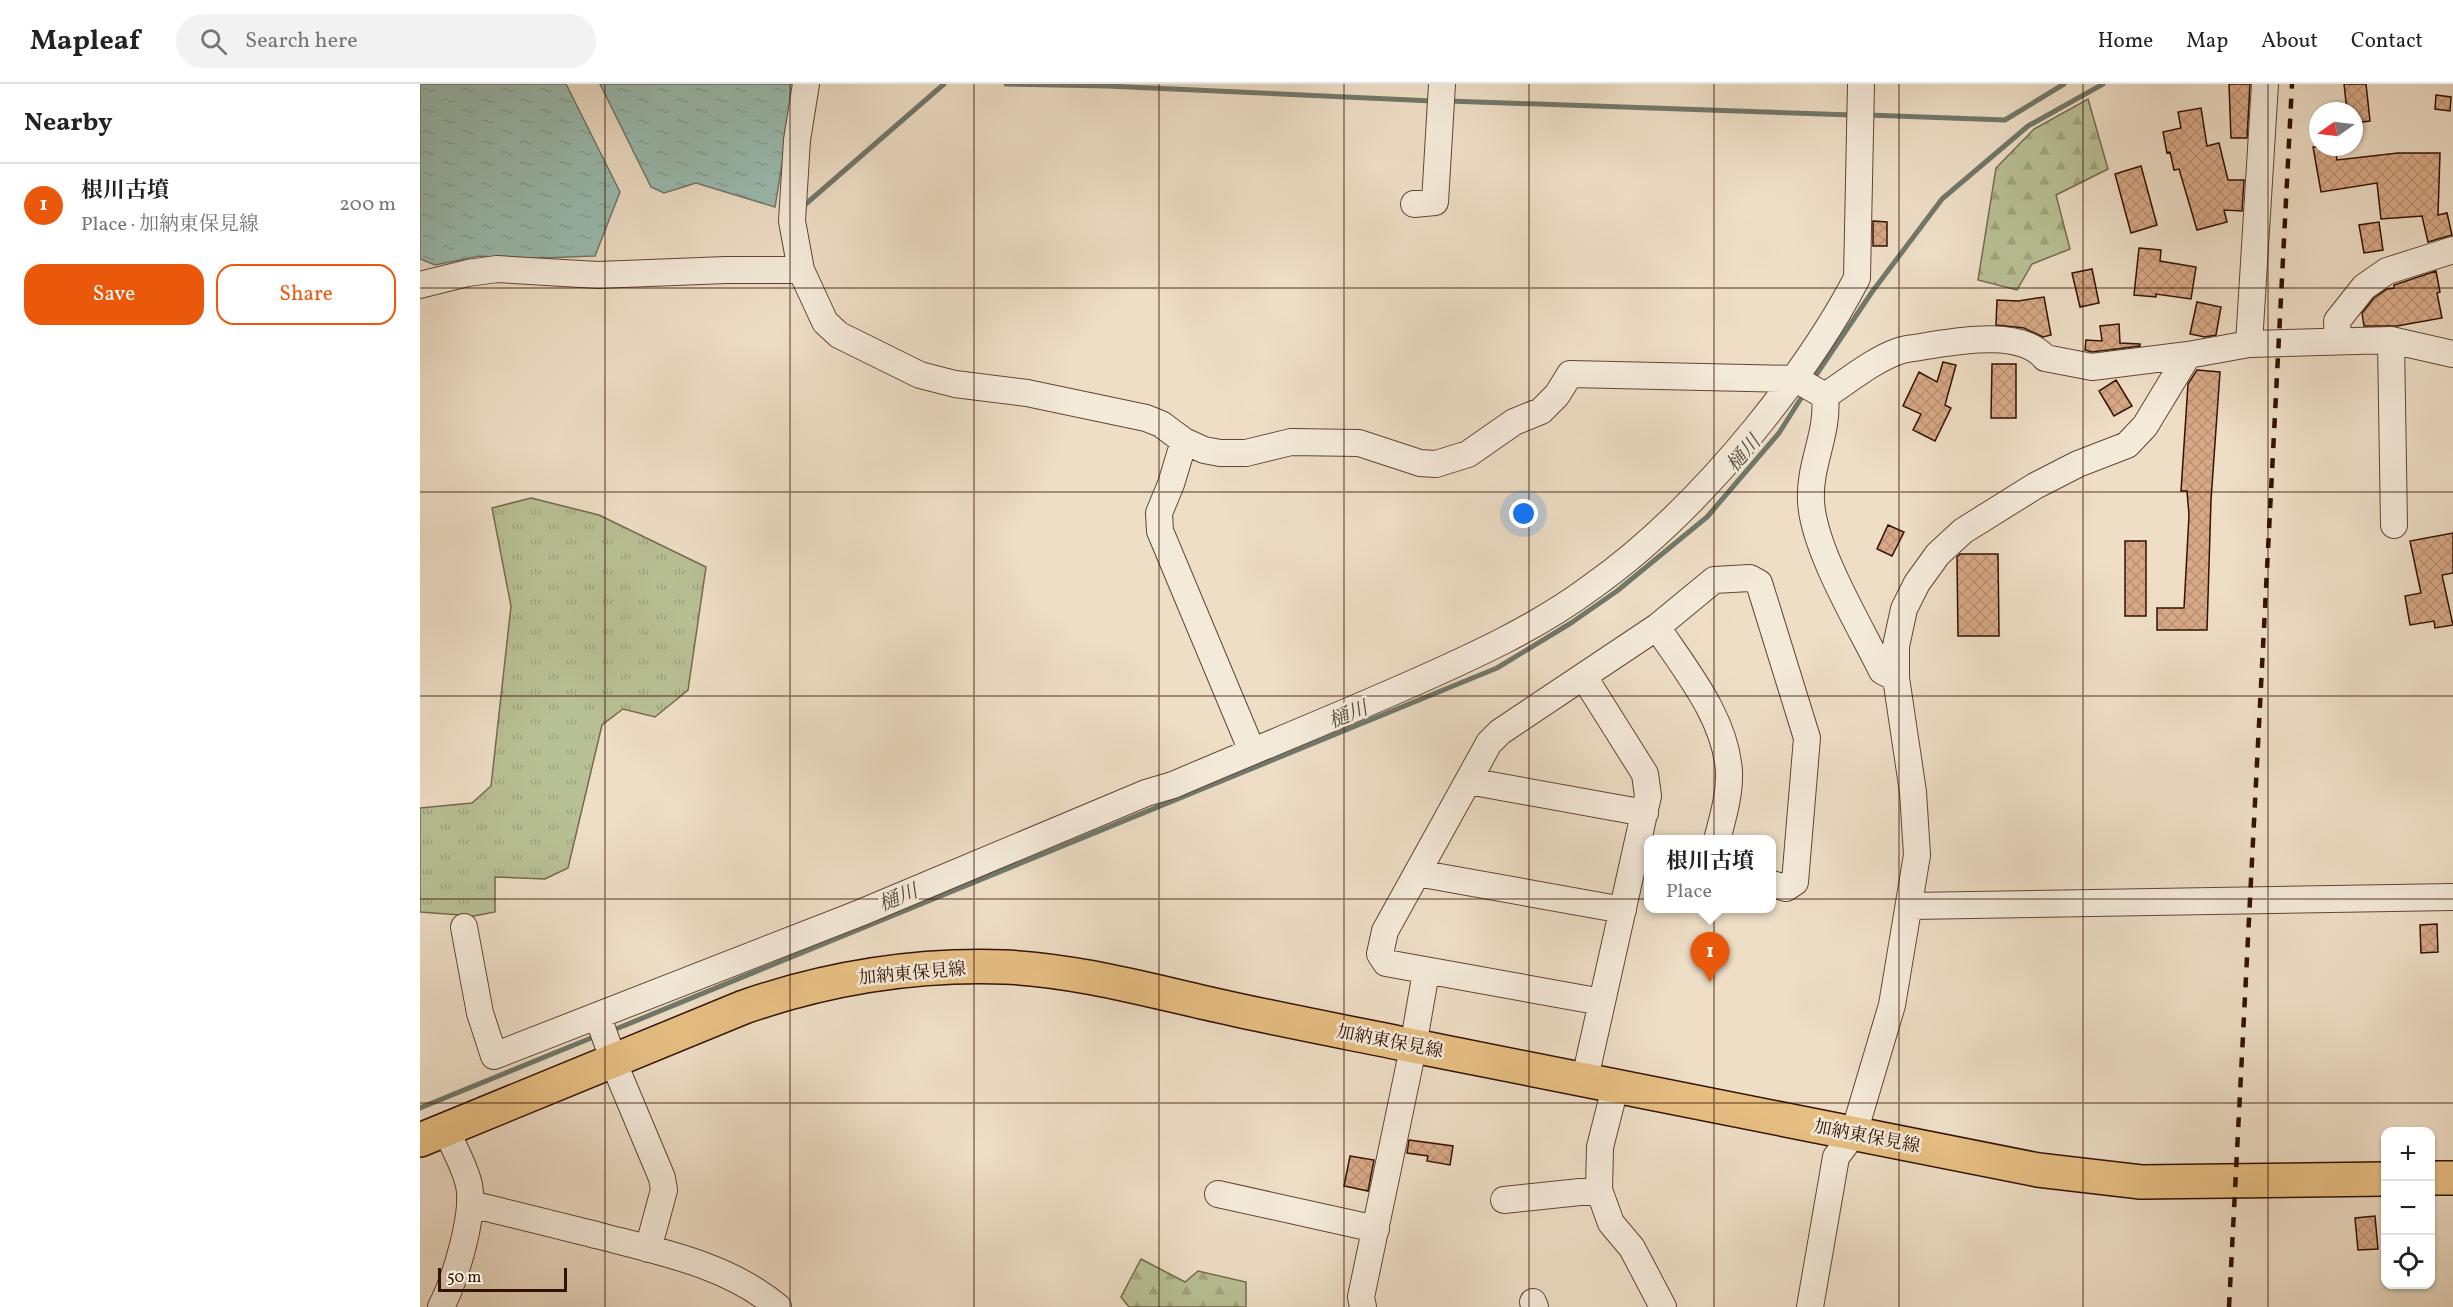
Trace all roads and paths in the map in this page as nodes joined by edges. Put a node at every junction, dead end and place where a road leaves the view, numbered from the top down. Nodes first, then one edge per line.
1 (806, 84) edge
2 (2265, 84) edge
3 (1442, 98) edge
4 (1861, 104) edge
5 (1414, 204) dead end
6 (2453, 250) edge
7 (801, 270) junction
8 (420, 285) edge
9 (2391, 340) junction
10 (2338, 341) junction
11 (2249, 344) junction
12 (2453, 354) edge
13 (2188, 355) junction
14 (1810, 387) junction
15 (1184, 441) junction
16 (2394, 525) dead end
17 (1657, 627) junction
18 (1584, 676) junction
19 (1896, 678) junction
20 (1252, 750) junction
21 (1468, 781) junction
22 (1645, 813) junction
23 (1718, 835) edge
24 (1642, 852) edge
25 (1418, 873) junction
26 (1776, 885) edge
27 (2453, 897) edge
28 (1910, 906) junction
29 (1623, 910) junction
30 (464, 927) dead end
31 (1426, 972) junction
32 (1602, 1002) junction
33 (598, 1017) junction
34 (1413, 1046) junction
35 (611, 1055) junction
36 (1601, 1081) junction
37 (1854, 1133) junction
38 (433, 1135) edge
39 (2435, 1178) edge
40 (2453, 1178) edge
41 (2381, 1179) edge
42 (1599, 1191) junction
43 (1218, 1194) dead end
44 (1504, 1200) dead end
45 (470, 1204) junction
46 (1376, 1229) junction
47 (648, 1249) junction
48 (441, 1307) edge
49 (778, 1307) edge
50 (1362, 1307) edge
51 (1663, 1307) edge
52 (1810, 1307) edge

1 - 7 street
2 - 11 street
3 - 5 street
4 - 14 street
6 - 10 street
7 - 8 street
7 - 15 street
9 - 10 street
9 - 12 street
9 - 16 street
10 - 11 street
11 - 13 street
13 - 14 street
13 - 19 street
14 - 15 street
14 - 19 street
14 - 20 street
15 - 20 street
17 - 18 street
17 - 23 street
17 - 26 street
18 - 21 street
18 - 22 street
19 - 28 street
20 - 33 street
21 - 22 street
21 - 25 street
22 - 24 street
24 - 29 street
25 - 29 street
25 - 31 street
27 - 28 street
28 - 37 street
29 - 32 street
30 - 33 street
31 - 32 street
31 - 34 street
32 - 36 street
33 - 35 street
34 - 35 main road, 加納東保見線
34 - 36 main road, 加納東保見線
34 - 46 street
35 - 38 main road, 加納東保見線
35 - 47 street
36 - 37 main road, 加納東保見線
36 - 42 street
37 - 41 main road, 加納東保見線
37 - 52 street
38 - 45 street
39 - 40 main road
42 - 44 street
42 - 51 street
43 - 46 street
45 - 47 street
45 - 48 street
46 - 50 street
47 - 49 street

